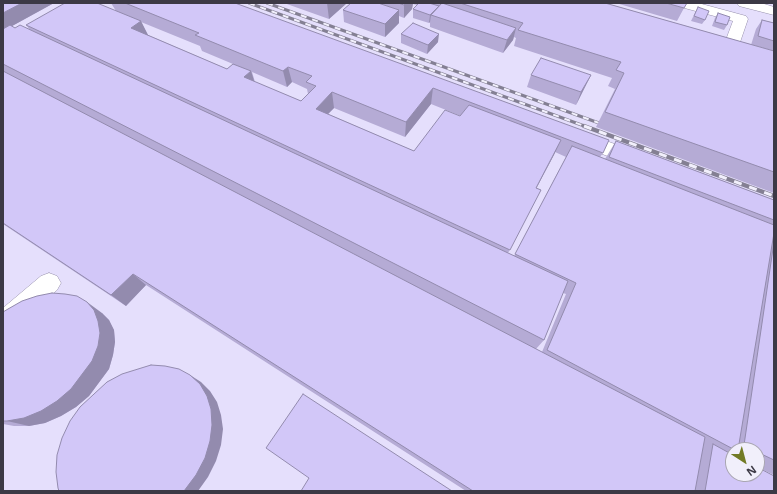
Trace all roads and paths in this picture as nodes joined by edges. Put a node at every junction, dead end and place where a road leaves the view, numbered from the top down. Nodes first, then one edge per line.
1 (682, 3) edge
2 (744, 3) edge
3 (774, 11) edge
4 (716, 41) edge
5 (558, 130) edge
6 (655, 166) edge
7 (49, 283) dead end
8 (3, 323) edge

1 - 4 street
2 - 3 street
5 - 6 street
7 - 8 street

